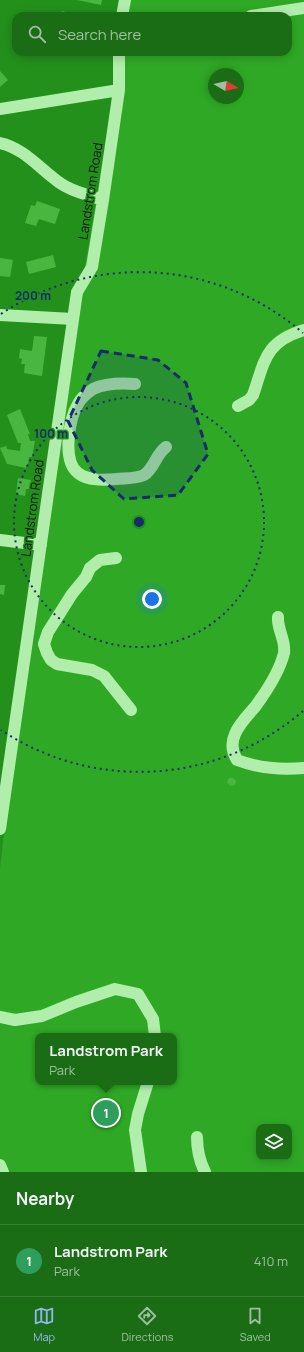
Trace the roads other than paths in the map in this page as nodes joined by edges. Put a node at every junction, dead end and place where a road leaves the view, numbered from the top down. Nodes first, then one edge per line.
1 (125, 0) edge
2 (304, 8) edge
3 (123, 12) edge
4 (278, 12) edge
5 (119, 56) edge
6 (119, 90) junction
7 (0, 109) edge
8 (0, 143) edge
9 (103, 200) junction
10 (0, 315) edge
11 (73, 319) junction
12 (304, 330) edge
13 (135, 384) dead end
14 (238, 406) dead end
15 (166, 447) dead end
16 (0, 540) edge
17 (40, 545) junction
18 (116, 558) dead end
19 (278, 617) dead end
20 (131, 710) dead end
21 (304, 768) edge
22 (0, 828) edge
23 (0, 1017) edge
24 (155, 1033) edge
25 (147, 1085) edge
26 (197, 1137) dead end
27 (0, 1165) edge
28 (3, 1172) edge
29 (141, 1172) edge
30 (205, 1172) edge

1 - 3 street
2 - 4 street
5 - 6 street, Landstrom Road
6 - 7 street
6 - 9 street, Landstrom Road
8 - 9 street
9 - 11 street, Landstrom Road
10 - 11 street
11 - 17 street, Landstrom Road
12 - 14 street
13 - 15 street
16 - 17 street
17 - 22 street, Landstrom Road
18 - 20 street
19 - 21 street
23 - 24 street
25 - 29 street
26 - 30 street
27 - 28 street

